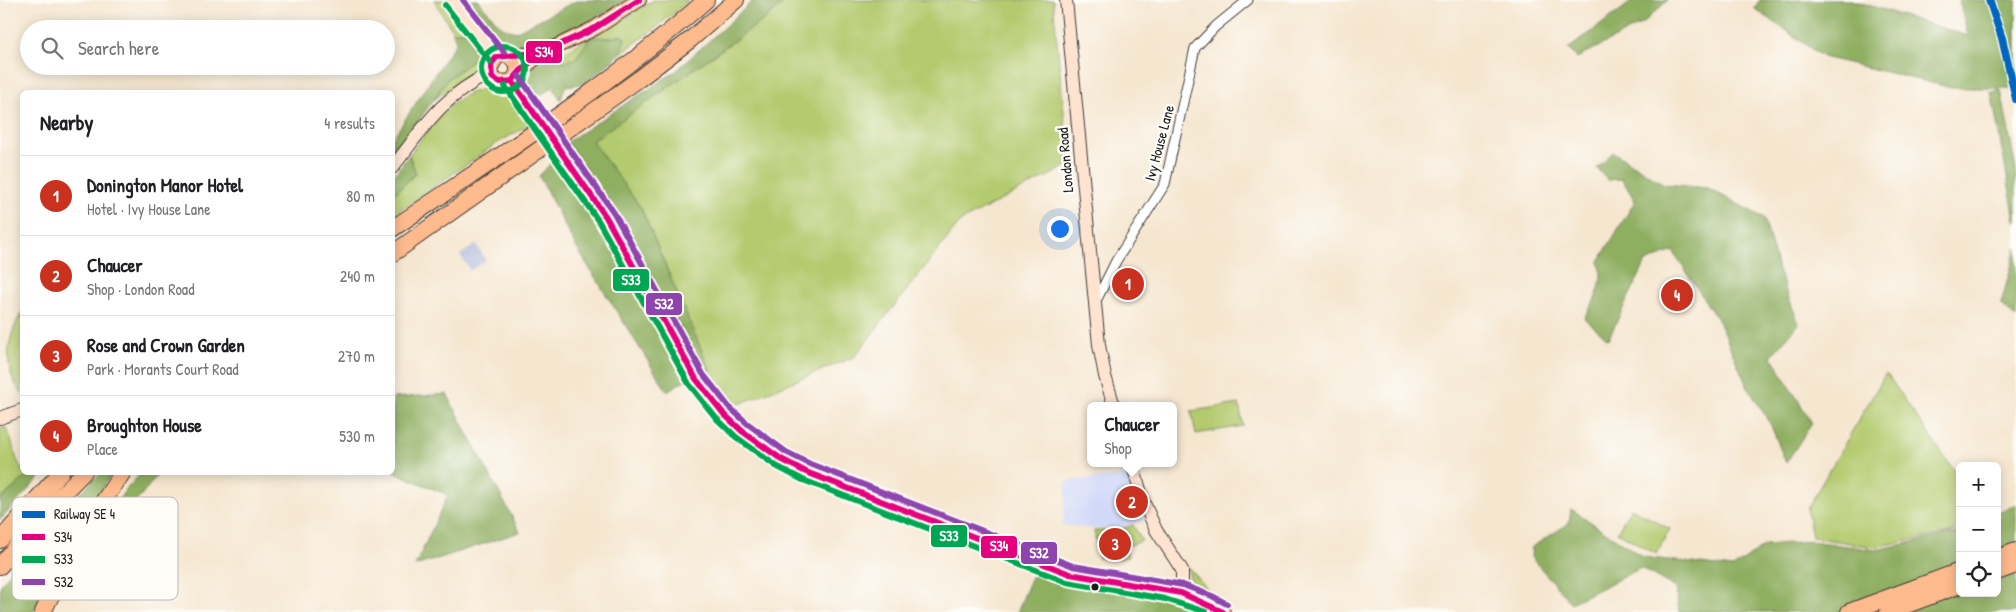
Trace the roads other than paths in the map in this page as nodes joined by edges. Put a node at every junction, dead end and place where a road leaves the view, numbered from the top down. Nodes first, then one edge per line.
1 (452, 0) edge
2 (639, 0) edge
3 (706, 0) edge
4 (736, 0) edge
5 (1066, 0) edge
6 (1248, 0) edge
7 (541, 54) junction
8 (502, 57) junction
9 (490, 73) junction
10 (515, 77) junction
11 (395, 164) edge
12 (395, 227) edge
13 (395, 252) edge
14 (1095, 299) junction
15 (1113, 402) edge
16 (20, 411) edge
17 (0, 418) edge
18 (1133, 467) edge
19 (58, 475) edge
20 (81, 475) edge
21 (121, 475) edge
22 (39, 497) edge
23 (60, 497) edge
24 (106, 497) edge
25 (12, 527) edge
26 (0, 540) edge
27 (12, 551) edge
28 (2016, 551) edge
29 (2001, 557) edge
30 (2016, 565) edge
31 (0, 566) edge
32 (2001, 571) edge
33 (1956, 573) edge
34 (1956, 586) edge
35 (1182, 592) junction
36 (49, 600) edge
37 (43, 612) edge
38 (1223, 612) edge
39 (1849, 612) edge
40 (1888, 612) edge

1 - 8 street
2 - 7 main road
3 - 12 highway
4 - 13 highway
5 - 14 street, London Road
6 - 14 street, Ivy House Lane
7 - 8 main road
7 - 10 main road
8 - 9 main road
8 - 10 main road
9 - 10 main road
9 - 11 street
10 - 35 main road, bridge
14 - 15 street, London Road
16 - 17 street
18 - 35 street
19 - 22 highway
20 - 23 highway
21 - 24 highway
25 - 26 highway
27 - 31 highway
28 - 29 highway
30 - 32 highway
33 - 39 highway
34 - 40 highway
35 - 38 main road
36 - 37 highway

